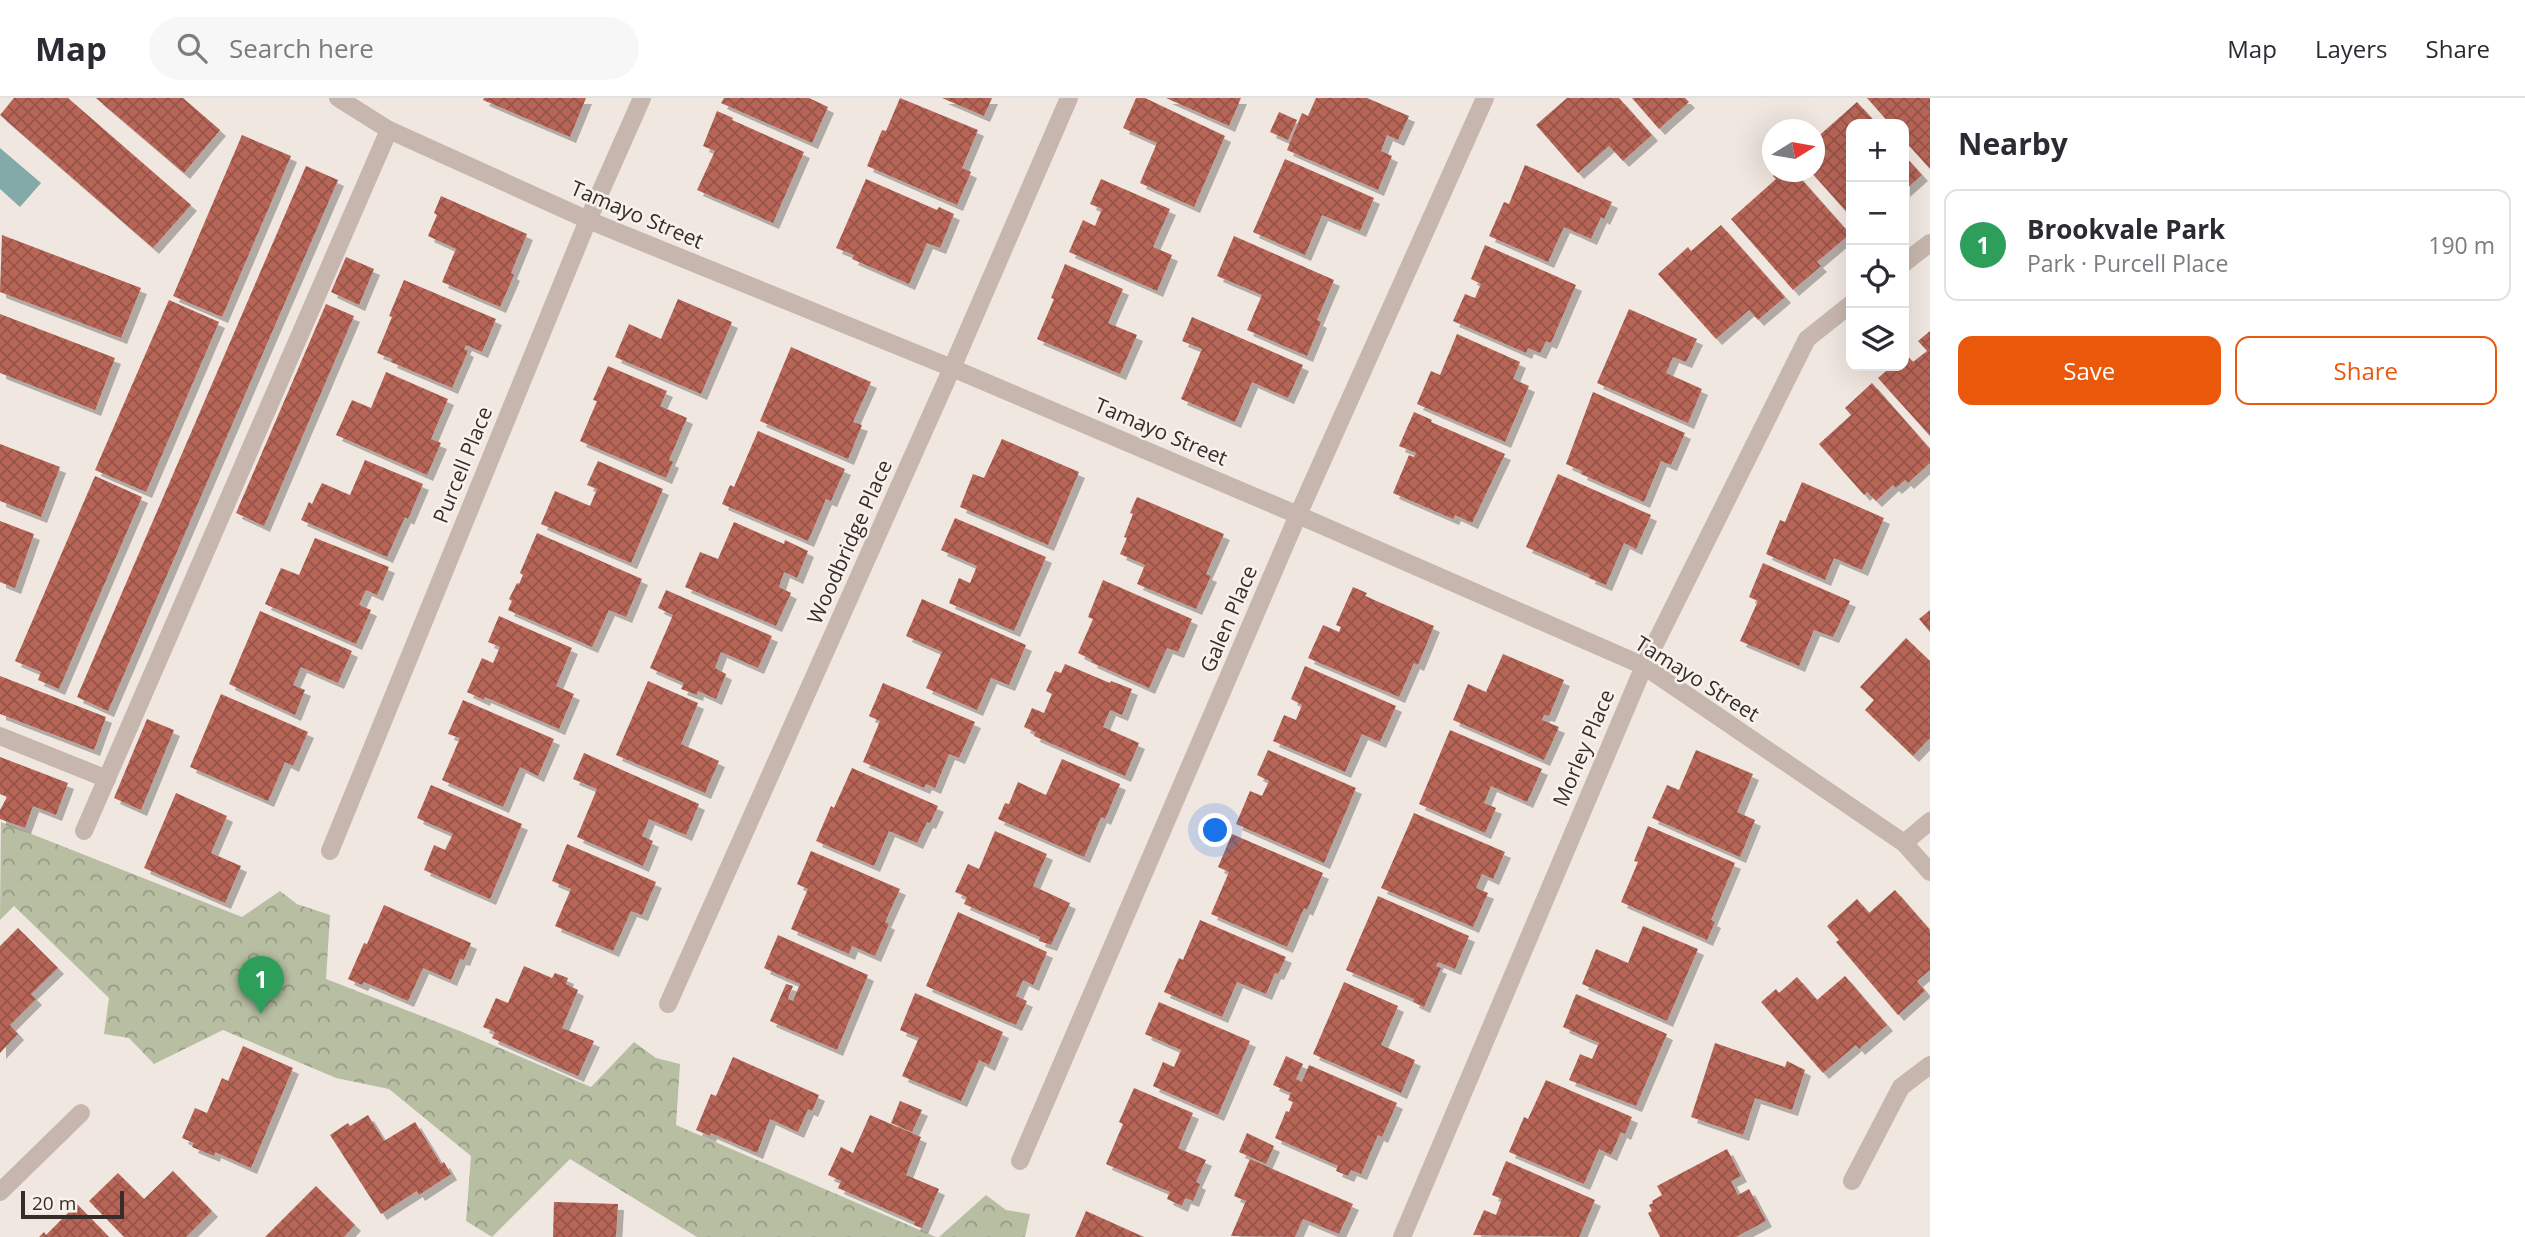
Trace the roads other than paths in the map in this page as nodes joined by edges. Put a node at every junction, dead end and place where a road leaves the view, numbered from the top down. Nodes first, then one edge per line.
1 (338, 98) edge
2 (642, 98) edge
3 (1069, 98) edge
4 (1485, 98) edge
5 (388, 130) junction
6 (587, 220) junction
7 (1930, 243) edge
8 (1909, 259) edge
9 (1846, 308) edge
10 (952, 368) junction
11 (1298, 515) junction
12 (1644, 666) junction
13 (0, 736) edge
14 (107, 779) junction
15 (1930, 821) edge
16 (84, 831) dead end
17 (1904, 843) junction
18 (330, 851) dead end
19 (1930, 872) edge
20 (668, 1004) dead end
21 (1930, 1065) edge
22 (81, 1113) dead end
23 (1020, 1161) dead end
24 (1852, 1181) dead end
25 (0, 1192) edge
26 (1402, 1237) edge

1 - 5 street, Tamayo Street
2 - 6 street, Purcell Place
3 - 10 street, Woodbridge Place
4 - 11 street, Galen Place
5 - 6 street, Tamayo Street
5 - 14 street
6 - 10 street, Tamayo Street
6 - 18 street, Purcell Place
7 - 8 street
9 - 12 street, Morley Place
10 - 11 street, Tamayo Street
10 - 20 street, Woodbridge Place
11 - 12 street, Tamayo Street
11 - 23 street, Galen Place
12 - 17 street, Tamayo Street
12 - 26 street, Morley Place
13 - 14 street
14 - 16 street
15 - 17 street
17 - 19 street, Tamayo Street
21 - 24 street
22 - 25 street

